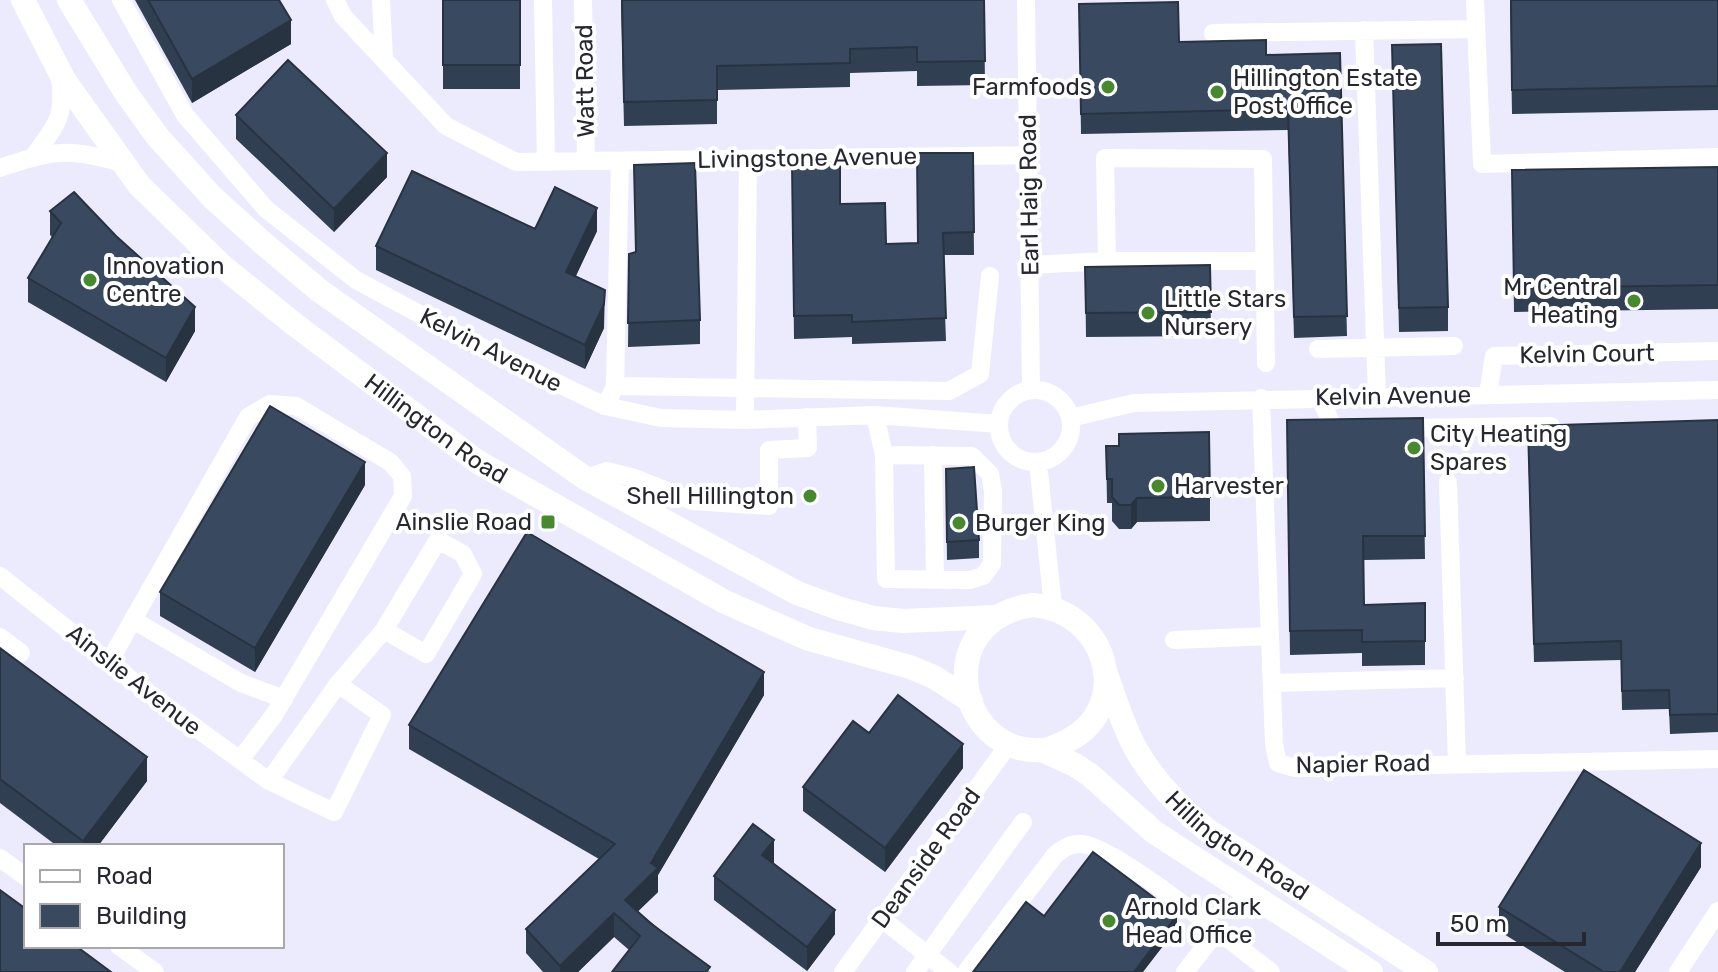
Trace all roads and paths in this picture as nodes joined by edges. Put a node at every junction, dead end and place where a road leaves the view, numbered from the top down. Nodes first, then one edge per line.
1 (23, 0) edge
2 (69, 0) edge
3 (121, 0) edge
4 (381, 0) edge
5 (543, 0) edge
6 (583, 0) edge
7 (1026, 0) edge
8 (1475, 0) edge
9 (340, 5) edge
10 (1476, 29) junction
11 (1364, 30) junction
12 (1213, 33) dead end
13 (384, 58) junction
14 (59, 70) junction
15 (1028, 155) junction
16 (33, 157) junction
17 (1718, 157) edge
18 (748, 159) junction
19 (586, 161) junction
20 (620, 161) junction
21 (546, 162) junction
22 (124, 164) junction
23 (0, 168) edge
24 (1107, 261) junction
25 (1264, 261) junction
26 (1030, 265) junction
27 (990, 276) dead end
28 (1454, 346) dead end
29 (1375, 348) junction
30 (1318, 349) dead end
31 (1718, 351) edge
32 (1266, 363) dead end
33 (615, 386) junction
34 (746, 388) junction
35 (1031, 390) junction
36 (1718, 390) edge
37 (1488, 394) junction
38 (1450, 395) junction
39 (1377, 397) junction
40 (1261, 398) junction
41 (1320, 398) junction
42 (605, 406) junction
43 (875, 415) junction
44 (807, 417) junction
45 (1070, 418) junction
46 (745, 420) junction
47 (999, 424) junction
48 (1576, 426) edge
49 (1449, 428) junction
50 (884, 455) junction
51 (933, 455) junction
52 (1038, 462) junction
53 (585, 478) junction
54 (1448, 482) dead end
55 (0, 576) edge
56 (935, 580) junction
57 (1053, 607) junction
58 (997, 617) junction
59 (133, 620) junction
60 (384, 630) junction
61 (1270, 636) junction
62 (0, 637) edge
63 (1174, 640) dead end
64 (21, 653) dead end
65 (109, 662) junction
66 (1105, 671) junction
67 (1455, 678) junction
68 (1272, 683) junction
69 (338, 684) junction
70 (284, 699) junction
71 (971, 701) junction
72 (1009, 744) junction
73 (1042, 750) junction
74 (1718, 759) edge
75 (240, 760) junction
76 (1457, 763) junction
77 (269, 781) junction
78 (1023, 822) dead end
79 (0, 858) edge
80 (24, 876) edge
81 (1718, 911) edge
82 (882, 919) junction
83 (1217, 931) junction
84 (122, 948) edge
85 (928, 955) junction
86 (1249, 966) edge
87 (155, 972) edge
88 (843, 972) edge
89 (915, 972) edge
90 (949, 972) edge
91 (966, 972) edge
92 (1185, 972) edge
93 (1271, 972) edge
94 (1371, 972) edge
95 (1426, 972) edge
96 (1678, 972) edge

1 - 14 main road, Hillington Road
2 - 53 main road, Hillington Road
3 - 42 street, Kelvin Avenue
4 - 13 street
5 - 21 street
6 - 19 street, Watt Road
7 - 15 street, Earl Haig Road
8 - 10 street
9 - 13 street, Livingstone Avenue
10 - 11 street
10 - 17 street
11 - 12 street
11 - 29 street
13 - 21 street, Livingstone Avenue
14 - 16 street
14 - 22 main road, Hillington Road
15 - 18 street, Livingstone Avenue
15 - 26 street, Earl Haig Road
16 - 22 street
16 - 23 street
18 - 20 street, Livingstone Avenue
18 - 34 street
19 - 20 street, Livingstone Avenue
19 - 21 street, Livingstone Avenue
20 - 33 street
22 - 71 main road, Hillington Road
24 - 25 street
24 - 25 street
24 - 26 street
25 - 32 street
26 - 35 street, Earl Haig Road
27 - 34 street
28 - 29 street
29 - 30 street
29 - 39 street
31 - 37 street, Kelvin Court
33 - 34 street
33 - 42 street
34 - 46 street
35 - 45 street
35 - 47 street
36 - 37 street, Kelvin Avenue
37 - 38 street, Kelvin Avenue
38 - 39 street, Kelvin Avenue
38 - 49 street
39 - 41 street, Kelvin Avenue
40 - 41 street, Kelvin Avenue
40 - 45 street, Kelvin Avenue
40 - 61 street, Napier Road
41 - 49 street
42 - 46 street, Kelvin Avenue
43 - 44 street, Kelvin Avenue
43 - 47 street, Kelvin Avenue
43 - 50 street
44 - 46 street, Kelvin Avenue
44 - 53 street
45 - 52 street
47 - 52 street
48 - 49 street
50 - 51 street
50 - 56 street
51 - 56 street
51 - 56 street
52 - 57 street
53 - 58 main road, Hillington Road
54 - 67 street
55 - 65 street, Ainslie Avenue
57 - 58 main road
57 - 66 main road
58 - 71 main road
59 - 65 street
59 - 70 street
59 - 70 street
60 - 60 street
60 - 69 street
61 - 63 street
61 - 68 street, Napier Road
62 - 64 street
65 - 75 street, Ainslie Avenue
66 - 73 main road
66 - 95 main road, Hillington Road
67 - 68 street
67 - 76 street
68 - 76 street, Napier Road
69 - 77 street
69 - 77 street, Ainslie Avenue
70 - 75 street
71 - 72 main road
72 - 73 main road
72 - 82 street, Deanside Road
73 - 94 main road, Hillington Road
74 - 76 street, Napier Road
75 - 77 street, Ainslie Avenue
78 - 85 street
79 - 80 street
81 - 96 street
82 - 85 street
82 - 88 street, Deanside Road
83 - 86 street
83 - 91 street
83 - 92 street
84 - 87 street
85 - 89 street
85 - 90 street
86 - 93 street

